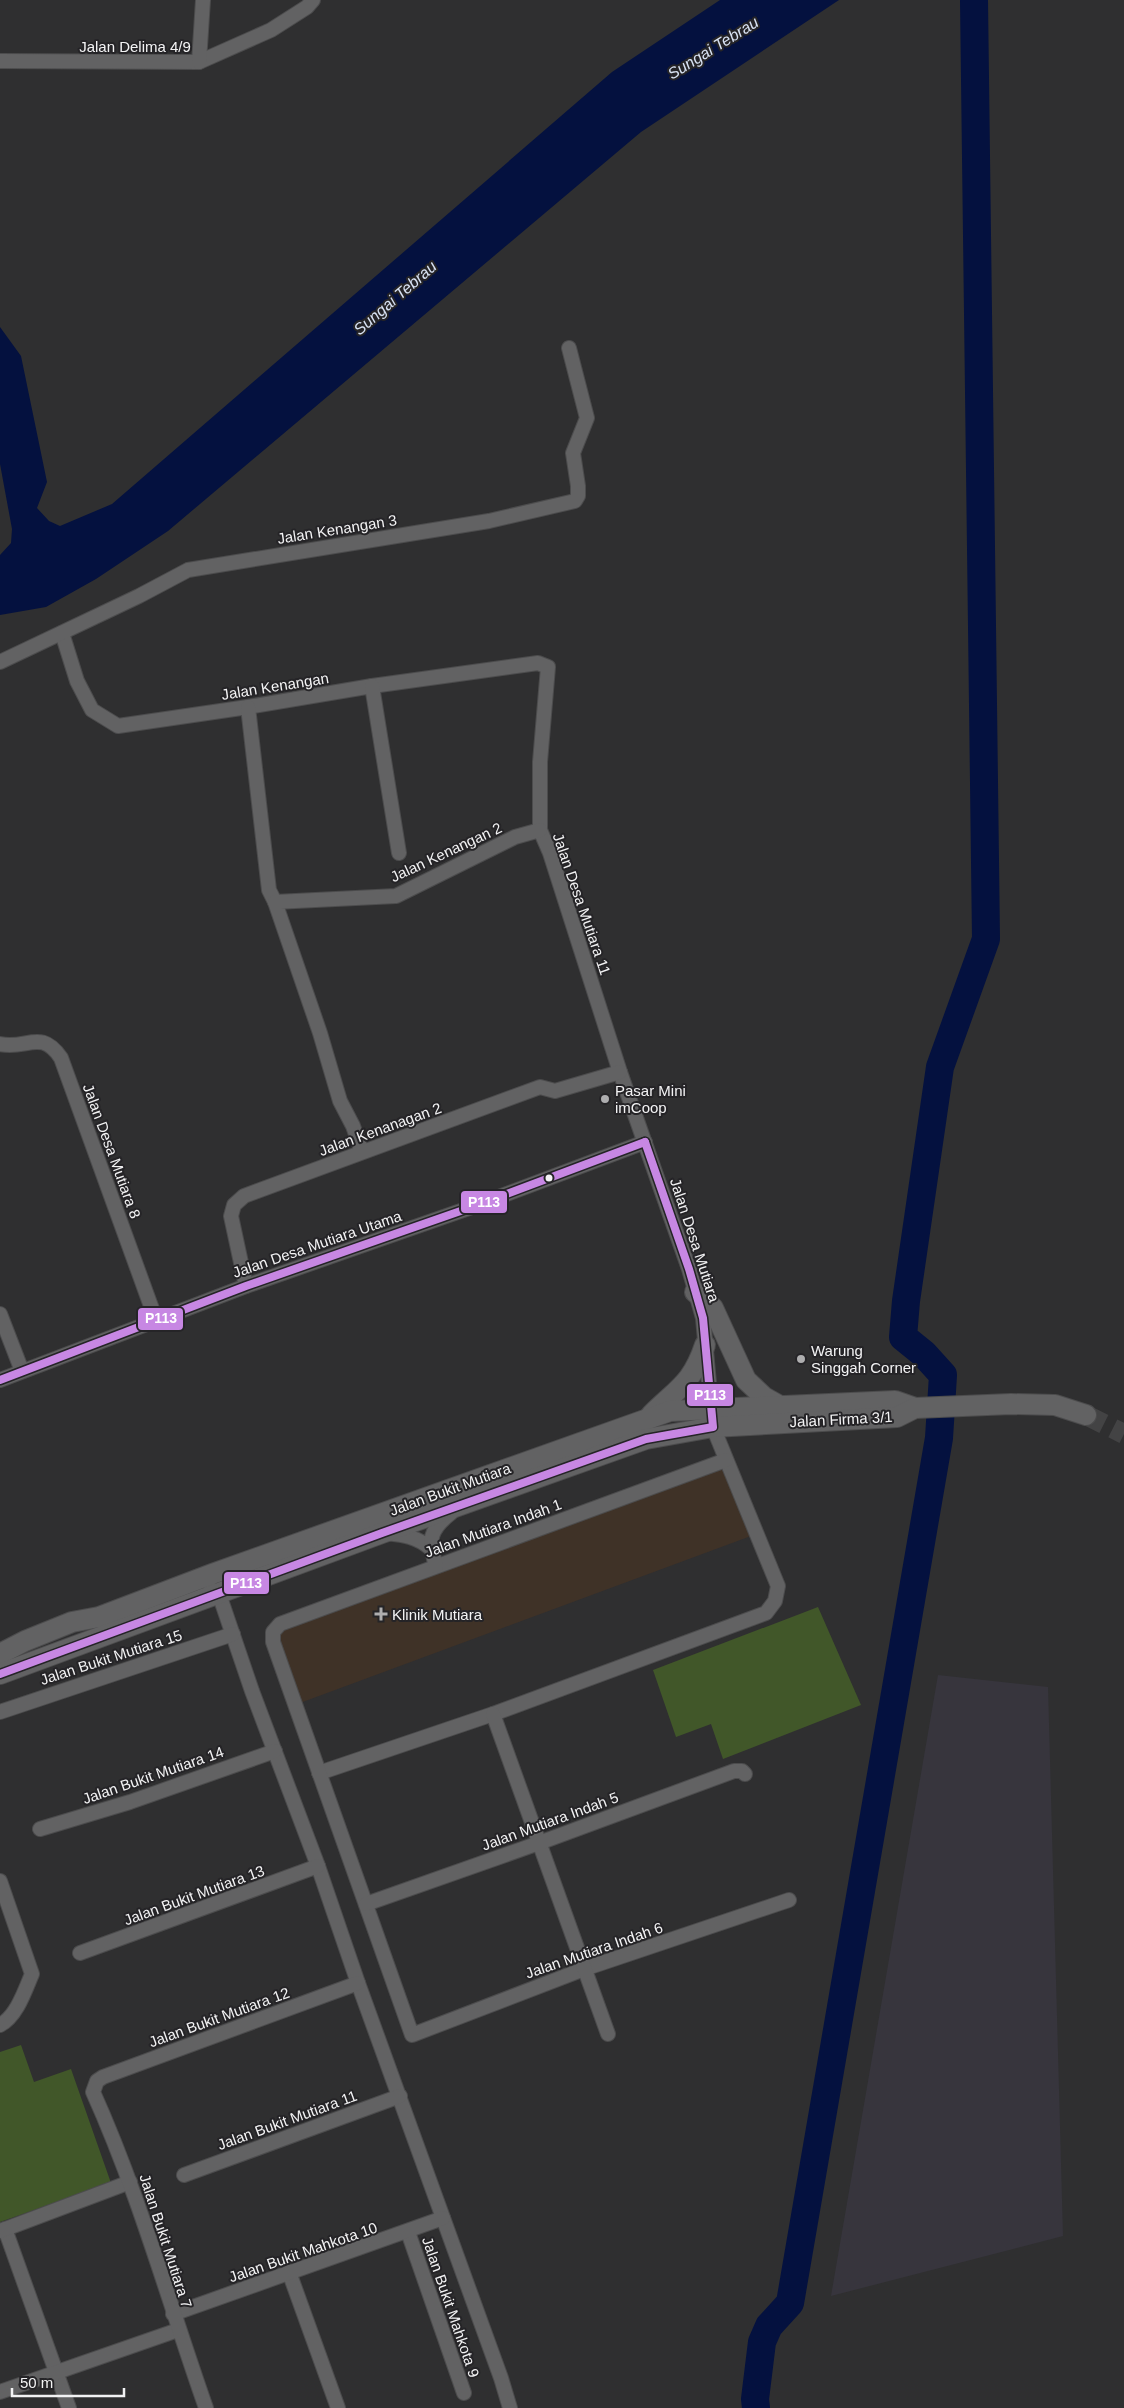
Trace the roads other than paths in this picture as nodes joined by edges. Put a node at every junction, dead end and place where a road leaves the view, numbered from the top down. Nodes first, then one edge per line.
1 (203, 0) edge
2 (313, 0) edge
3 (0, 61) edge
4 (199, 62) junction
5 (569, 348) dead end
6 (62, 633) junction
7 (0, 662) edge
8 (548, 667) joint
9 (372, 686) junction
10 (248, 707) junction
11 (540, 830) junction
12 (399, 853) dead end
13 (275, 902) junction
14 (0, 1044) edge
15 (620, 1072) junction
16 (646, 1142) junction
17 (362, 1152) junction
18 (246, 1286) junction
19 (695, 1292) junction
20 (0, 1314) edge
21 (156, 1320) junction
22 (705, 1345) junction
23 (22, 1371) junction
24 (0, 1380) edge
25 (780, 1406) junction
26 (915, 1408) junction
27 (1086, 1415) tunnel mouth
28 (648, 1418) junction
29 (712, 1418) junction
30 (726, 1460) junction
31 (460, 1506) junction
32 (382, 1533) junction
33 (430, 1548) junction
34 (252, 1559) junction
35 (436, 1566) junction
36 (172, 1588) junction
37 (219, 1594) junction
38 (233, 1634) junction
39 (0, 1654) edge
40 (0, 1674) edge
41 (0, 1712) edge
42 (492, 1714) junction
43 (275, 1751) junction
44 (319, 1773) junction
45 (745, 1774) dead end
46 (40, 1829) dead end
47 (539, 1843) junction
48 (318, 1866) junction
49 (0, 1881) edge
50 (790, 1900) dead end
51 (366, 1904) junction
52 (80, 1953) dead end
53 (584, 1969) junction
54 (358, 1983) junction
55 (0, 2025) edge
56 (608, 2034) dead end
57 (94, 2086) joint
58 (400, 2096) junction
59 (184, 2175) dead end
60 (130, 2182) junction
61 (444, 2218) junction
62 (3, 2230) edge
63 (408, 2232) junction
64 (289, 2272) junction
65 (173, 2314) junction
66 (178, 2330) junction
67 (57, 2372) junction
68 (0, 2392) edge
69 (464, 2393) dead end
70 (69, 2408) edge
71 (206, 2408) edge
72 (338, 2408) edge
73 (510, 2408) edge

1 - 4 street
2 - 4 street, Jalan Delima 4/9
3 - 4 street, Jalan Delima 4/9
5 - 6 street, Jalan Kenangan 3
6 - 7 street, Jalan Kenangan 3
6 - 10 street, Jalan Kenangan
8 - 9 street, Jalan Kenangan
8 - 11 street, Jalan Desa Mutiara 11
9 - 10 street, Jalan Kenangan
9 - 12 street
10 - 13 street
11 - 13 street, Jalan Kenangan 2
11 - 15 street, Jalan Desa Mutiara 11
13 - 17 street
14 - 21 street, Jalan Desa Mutiara 8
15 - 16 street, Jalan Desa Mutiara 11
15 - 17 street, Jalan Kenanagan 2
16 - 18 street, Jalan Desa Mutiara Utama
16 - 19 street, Jalan Desa Mutiara
17 - 18 street, Jalan Kenanagan 2
18 - 21 street, Jalan Desa Mutiara Utama
19 - 22 street, Jalan Desa Mutiara
19 - 25 street
20 - 23 street
21 - 23 street, Jalan Desa Mutiara Utama
22 - 28 street
22 - 29 street, Jalan Desa Mutiara
23 - 24 street, Jalan Desa Mutiara Utama
25 - 26 street, Jalan Bukit Mutiara
25 - 29 street, Jalan Bukit Mutiara
26 - 27 street, Jalan Firma 3/1
26 - 29 street, Jalan Firma 3/1
28 - 29 street, Jalan Bukit Mutiara
28 - 34 street, Jalan Bukit Mutiara
29 - 30 street, Jalan Desa Mutiara
29 - 31 street, Jalan Bukit Mutiara
30 - 35 street, Jalan Mutiara Indah 1
30 - 42 street, Jalan Desa Mutiara
31 - 32 street, Jalan Bukit Mutiara
31 - 33 street
32 - 33 street
32 - 37 street, Jalan Bukit Mutiara
33 - 35 street
34 - 36 street, Jalan Bukit Mutiara
34 - 37 street
35 - 44 street, Jalan Mutiara Indah 1
36 - 37 street
36 - 39 street, Jalan Bukit Mutiara
37 - 38 street
37 - 40 street, Jalan Bukit Mutiara
38 - 41 street, Jalan Bukit Mutiara 15
38 - 43 street
42 - 44 street, Jalan Desa Mutiara
42 - 47 street
43 - 46 street, Jalan Bukit Mutiara 14
43 - 48 street
44 - 51 street
45 - 47 street, Jalan Mutiara Indah 5
47 - 51 street, Jalan Mutiara Indah 5
47 - 53 street
48 - 52 street, Jalan Bukit Mutiara 13
48 - 54 street
49 - 55 street
50 - 53 street, Jalan Mutiara Indah 6
51 - 53 street, Jalan Mutiara Indah 6
53 - 56 street
54 - 57 street, Jalan Bukit Mutiara 12
54 - 58 street
57 - 60 street, Jalan Bukit Mutiara 7
58 - 59 street, Jalan Bukit Mutiara 11
58 - 61 street
60 - 62 street
60 - 65 street, Jalan Bukit Mutiara 7
61 - 63 street, Jalan Bukit Mahkota 10
61 - 73 street
62 - 67 street
63 - 64 street, Jalan Bukit Mahkota 10
63 - 69 street, Jalan Bukit Mahkota 9
64 - 65 street, Jalan Bukit Mahkota 10
64 - 72 street
65 - 66 street, Jalan Bukit Mutiara 7
66 - 67 street
66 - 71 street, Jalan Bukit Mutiara 7
67 - 68 street
67 - 70 street

